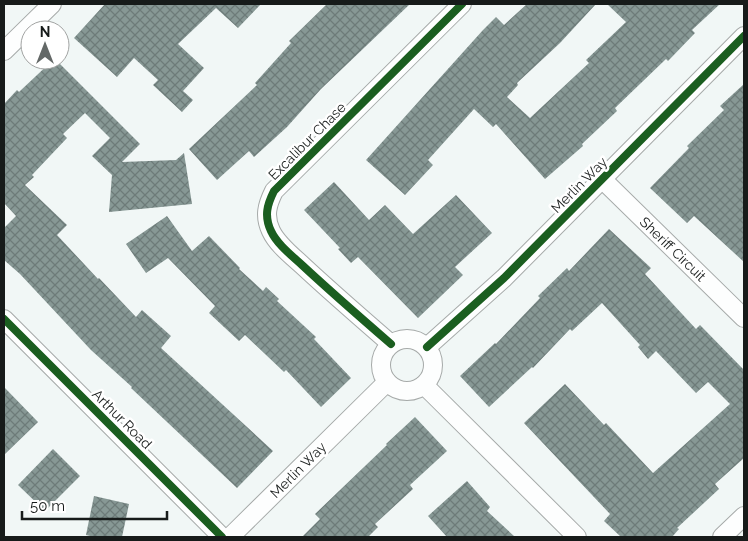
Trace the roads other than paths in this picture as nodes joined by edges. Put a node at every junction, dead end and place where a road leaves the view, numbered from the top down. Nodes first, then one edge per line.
1 (52, 4) edge
2 (462, 4) edge
3 (744, 36) edge
4 (4, 51) edge
5 (602, 179) junction
6 (744, 318) edge
7 (4, 319) edge
8 (391, 344) junction
9 (427, 347) junction
10 (387, 382) junction
11 (424, 385) junction
12 (744, 516) edge
13 (222, 537) edge
14 (230, 537) edge
15 (577, 537) edge
16 (722, 537) edge

1 - 4 street
2 - 8 street, Excalibur Chase
3 - 5 street, Merlin Way
5 - 6 street, Sheriff Circuit
5 - 9 street, Merlin Way
7 - 13 street, Arthur Road
8 - 9 street
8 - 10 street
9 - 11 street
10 - 11 street
10 - 14 street, Merlin Way
11 - 15 street
12 - 16 street

